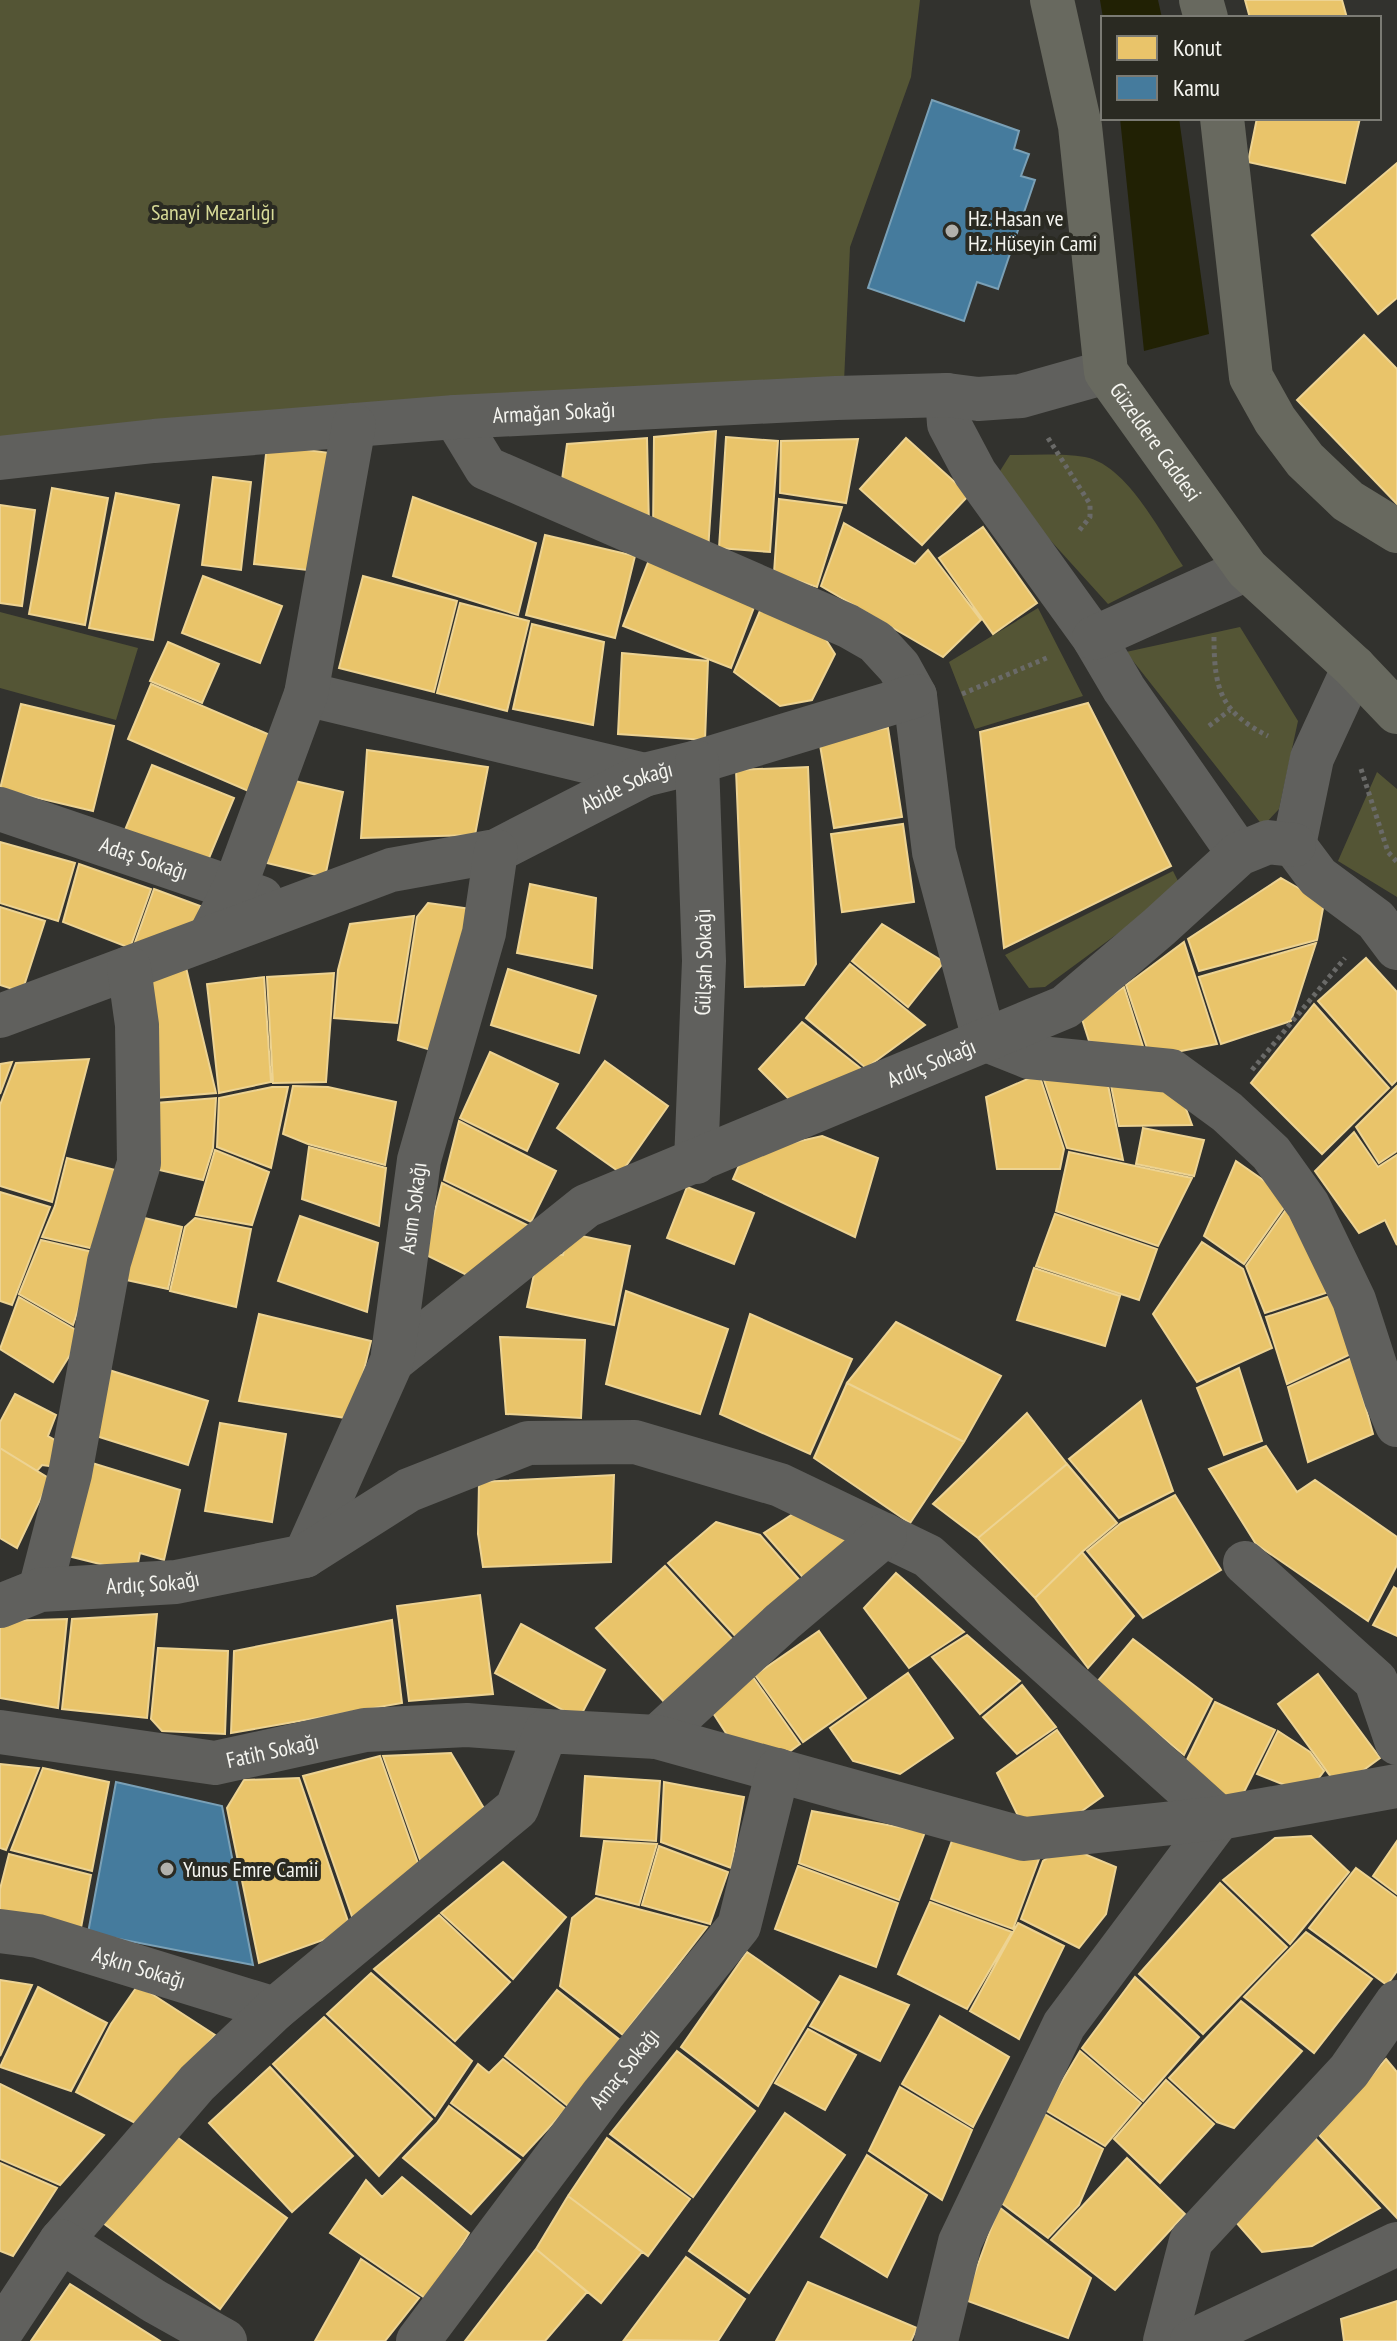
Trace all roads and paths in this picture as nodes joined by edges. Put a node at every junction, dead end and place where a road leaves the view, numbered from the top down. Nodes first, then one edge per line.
1 (1052, 0) edge
2 (1222, 120) edge
3 (1106, 372) junction
4 (947, 395) junction
5 (1021, 396) junction
6 (455, 417) junction
7 (354, 425) junction
8 (0, 458) edge
9 (1397, 531) edge
10 (1040, 562) junction
11 (1231, 576) junction
12 (1094, 638) junction
13 (1354, 667) junction
14 (306, 694) junction
15 (915, 696) junction
16 (1397, 712) edge
17 (1316, 751) junction
18 (697, 762) junction
19 (644, 775) junction
20 (0, 809) edge
21 (1294, 845) junction
22 (496, 851) junction
23 (1239, 854) junction
24 (1397, 862) edge
25 (234, 889) junction
26 (290, 907) junction
27 (1386, 934) edge
28 (209, 938) junction
29 (129, 968) junction
30 (0, 1016) edge
31 (984, 1039) junction
32 (1221, 1108) junction
33 (696, 1162) junction
34 (392, 1361) junction
35 (1397, 1425) edge
36 (885, 1535) junction
37 (305, 1556) junction
38 (1245, 1563) dead end
39 (40, 1590) junction
40 (0, 1606) edge
41 (546, 1731) junction
42 (0, 1732) edge
43 (657, 1737) junction
44 (1397, 1743) edge
45 (778, 1770) junction
46 (1397, 1786) edge
47 (1219, 1818) junction
48 (0, 1931) edge
49 (1397, 2002) edge
50 (275, 2009) junction
51 (61, 2241) junction
52 (1397, 2244) edge
53 (6, 2311) edge
54 (225, 2341) edge
55 (418, 2341) edge
56 (936, 2341) edge
57 (1165, 2341) edge
58 (1192, 2341) edge

1 - 3 main road, Güzeldere Caddesi
2 - 9 main road
3 - 5 street, Armağan Sokağı
3 - 11 main road, Güzeldere Caddesi
4 - 5 street, Armağan Sokağı
4 - 6 street, Armağan Sokağı
4 - 10 street
5 - 10 path
6 - 7 street, Armağan Sokağı
6 - 15 street
7 - 8 street, Armağan Sokağı
7 - 14 street
10 - 12 street
11 - 12 street
11 - 13 main road, Güzeldere Caddesi
11 - 17 path
12 - 15 path
12 - 23 street
13 - 16 main road, Güzeldere Caddesi
13 - 17 street
14 - 19 street
14 - 25 street
15 - 18 street, Abide Sokağı
15 - 31 street
17 - 21 street
17 - 24 path
18 - 19 street, Abide Sokağı
18 - 33 street, Gülşah Sokağı
19 - 22 street, Abide Sokağı
20 - 25 street, Adaş Sokağı
21 - 23 street, Ardıç Sokağı
21 - 27 street
22 - 26 street, Abide Sokağı
22 - 34 street, Asım Sokağı
23 - 31 street, Ardıç Sokağı
25 - 26 street, Adaş Sokağı
25 - 28 street
26 - 28 street, Abide Sokağı
27 - 32 path
28 - 29 street, Abide Sokağı
29 - 30 street, Abide Sokağı
29 - 39 street
31 - 32 street
31 - 33 street, Ardıç Sokağı
32 - 35 street
33 - 34 street, Ardıç Sokağı
34 - 37 street, Asım Sokağı
36 - 37 street
36 - 43 street
36 - 47 street
37 - 39 street, Ardıç Sokağı
38 - 44 street
39 - 40 street, Ardıç Sokağı
41 - 42 street, Fatih Sokağı
41 - 43 street, Fatih Sokağı
41 - 50 street
43 - 45 street, Fatih Sokağı
45 - 47 street, Fatih Sokağı
45 - 55 street, Amaç Sokağı
46 - 47 street, Fatih Sokağı
47 - 56 street
48 - 50 street, Aşkın Sokağı
49 - 57 street
50 - 51 street
51 - 53 street
51 - 54 street
52 - 58 street

